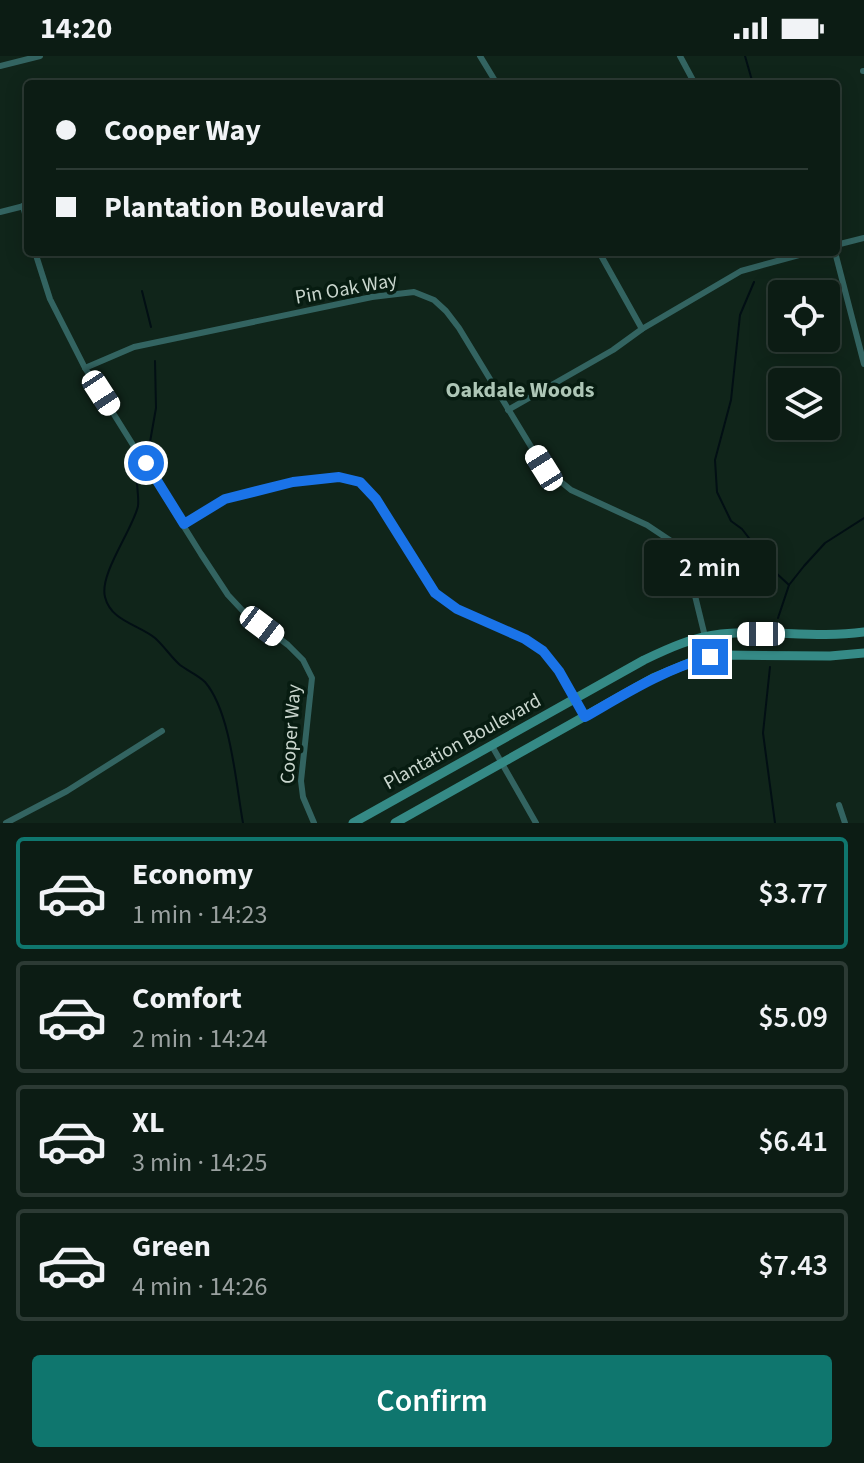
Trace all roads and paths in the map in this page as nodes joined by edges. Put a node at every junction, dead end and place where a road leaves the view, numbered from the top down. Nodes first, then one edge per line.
1 (40, 56) edge
2 (480, 56) edge
3 (680, 56) edge
4 (0, 66) edge
5 (494, 80) edge
6 (693, 80) edge
7 (24, 206) edge
8 (0, 212) edge
9 (864, 238) edge
10 (840, 244) edge
11 (36, 256) edge
12 (601, 256) edge
13 (795, 256) edge
14 (836, 256) edge
15 (642, 329) junction
16 (864, 364) edge
17 (85, 368) junction
18 (508, 410) junction
19 (184, 524) junction
20 (864, 632) edge
21 (706, 637) junction
22 (864, 653) edge
23 (710, 657) junction
24 (574, 699) junction
25 (585, 717) junction
26 (162, 731) dead end
27 (492, 746) junction
28 (502, 764) junction
29 (839, 805) dead end
30 (6, 823) edge
31 (314, 823) edge
32 (353, 823) edge
33 (395, 823) edge
34 (536, 823) edge
35 (845, 823) edge

1 - 4 street
2 - 5 street
3 - 6 street
7 - 8 street
9 - 10 street
11 - 17 street, Cooper Way
12 - 15 street
13 - 15 street
14 - 16 street
15 - 18 street
17 - 18 street, Pin Oak Way
17 - 19 street, Cooper Way
18 - 21 street, Pin Oak Way
19 - 24 street
19 - 31 street, Cooper Way
20 - 21 street, Plantation Boulevard
21 - 23 street, Pin Oak Way
21 - 24 street, Plantation Boulevard
22 - 23 street, Plantation Boulevard
23 - 25 street, Plantation Boulevard
24 - 25 street
24 - 27 street, Plantation Boulevard
25 - 28 street, Plantation Boulevard
26 - 30 street
27 - 28 street
27 - 32 street, Plantation Boulevard
28 - 33 street, Plantation Boulevard
28 - 34 street
29 - 35 street

